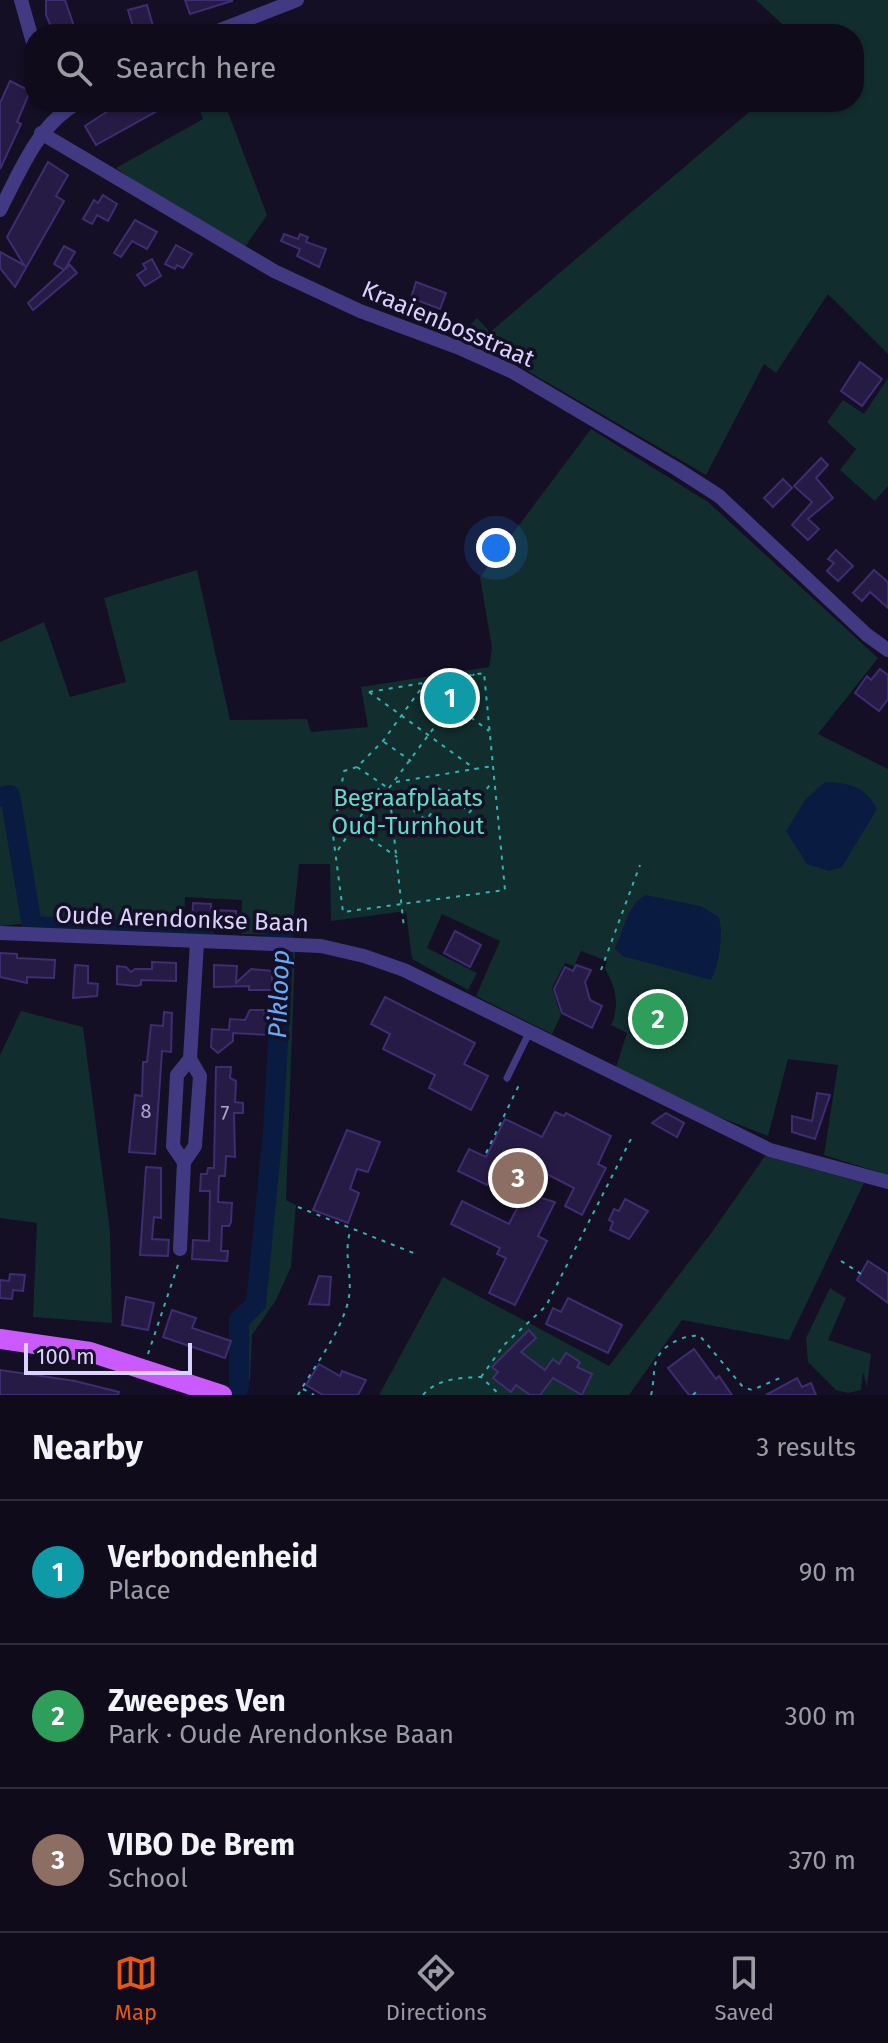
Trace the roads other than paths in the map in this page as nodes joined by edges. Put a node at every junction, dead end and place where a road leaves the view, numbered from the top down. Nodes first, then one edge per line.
1 (21, 0) edge
2 (297, 0) edge
3 (28, 24) edge
4 (236, 24) edge
5 (57, 112) edge
6 (41, 133) junction
7 (0, 210) edge
8 (888, 650) edge
9 (0, 933) edge
10 (197, 942) junction
11 (529, 1033) junction
12 (190, 1059) junction
13 (507, 1078) dead end
14 (184, 1162) junction
15 (888, 1182) edge
16 (180, 1249) road end
17 (0, 1339) edge
18 (222, 1395) edge

1 - 3 street
2 - 4 street
5 - 6 street
6 - 7 street
6 - 8 street, Kraaienbosstraat
9 - 10 street, Oude Arendonkse Baan
10 - 11 street, Oude Arendonkse Baan
10 - 12 street
11 - 13 lane
11 - 15 street, Oude Arendonkse Baan
12 - 14 street
12 - 14 street
14 - 16 street
17 - 18 main road

